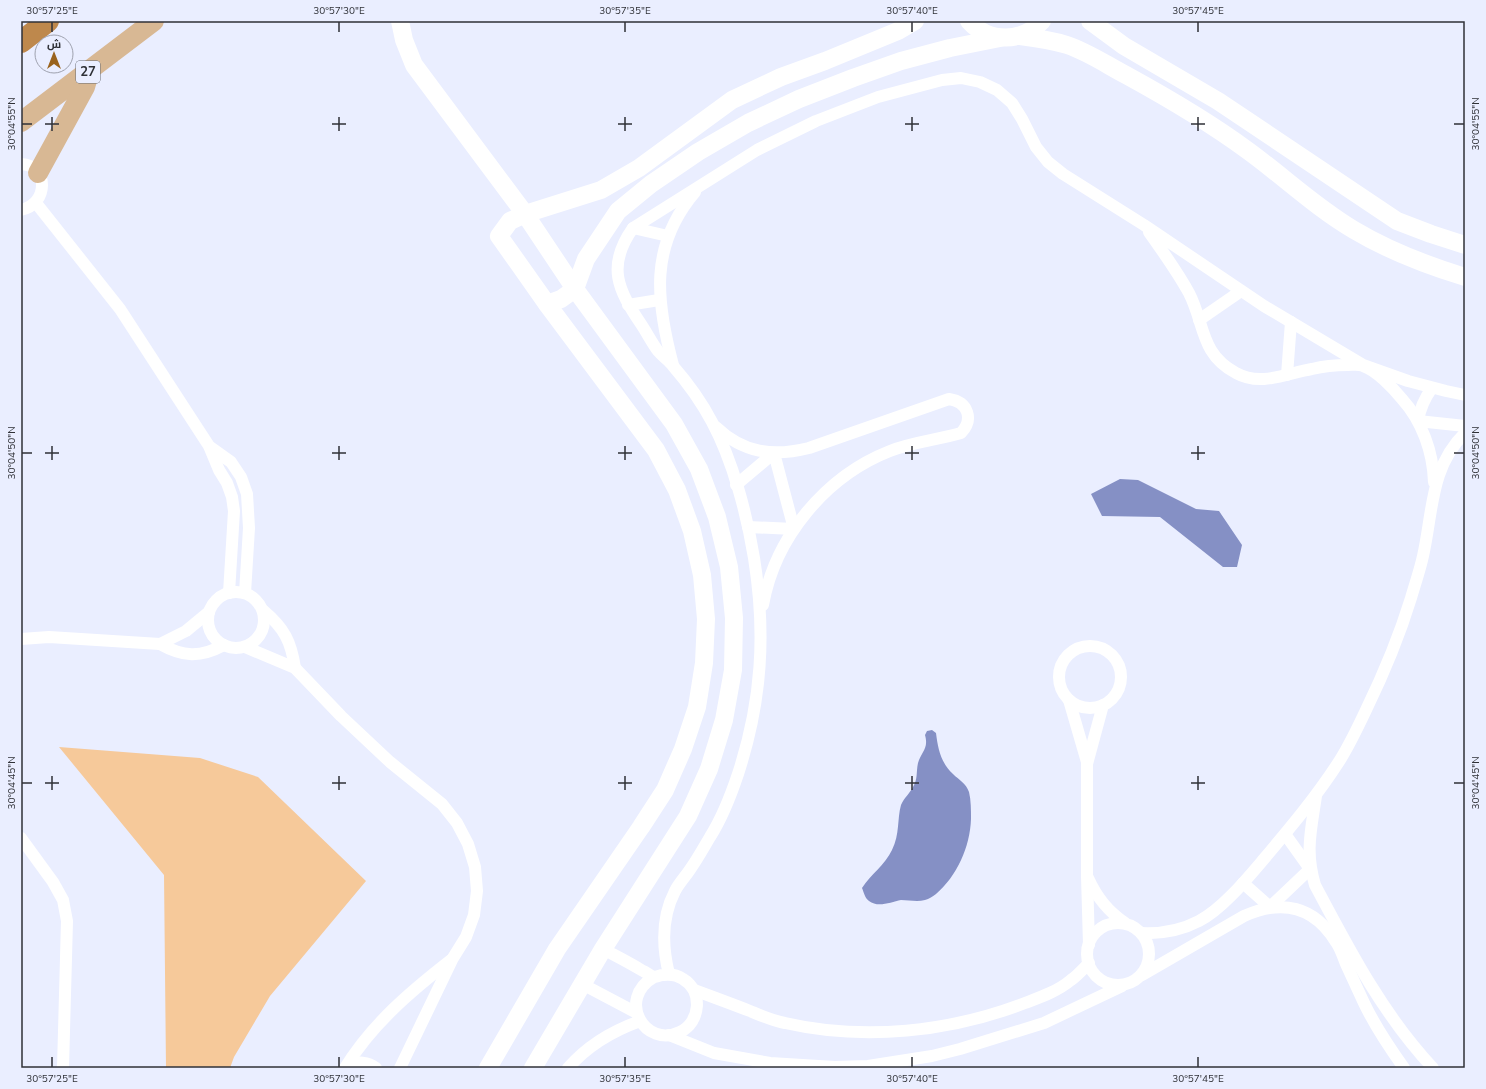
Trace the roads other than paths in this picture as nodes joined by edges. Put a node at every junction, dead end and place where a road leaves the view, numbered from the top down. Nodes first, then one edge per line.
1 (48, 21) edge
2 (154, 21) edge
3 (400, 21) edge
4 (915, 21) edge
5 (970, 21) edge
6 (1042, 21) edge
7 (1090, 21) edge
8 (1104, 33) junction
9 (1020, 36) junction
10 (1000, 38) junction
11 (21, 42) edge
12 (1091, 56) junction
13 (90, 70) junction
14 (21, 122) edge
15 (29, 168) edge
16 (701, 185) junction
17 (36, 203) junction
18 (21, 210) edge
19 (525, 214) junction
20 (1144, 225) junction
21 (633, 228) junction
22 (668, 236) junction
23 (1465, 245) edge
24 (1465, 277) edge
25 (575, 289) junction
26 (1241, 291) junction
27 (659, 300) junction
28 (547, 304) junction
29 (628, 305) junction
30 (1199, 320) junction
31 (1291, 322) junction
32 (672, 365) junction
33 (1363, 365) junction
34 (1287, 375) junction
35 (1432, 388) junction
36 (1463, 398) edge
37 (1418, 421) junction
38 (713, 424) junction
39 (1465, 426) edge
40 (1465, 433) edge
41 (209, 446) junction
42 (774, 453) junction
43 (736, 485) junction
44 (1435, 489) junction
45 (247, 494) junction
46 (232, 497) junction
47 (748, 527) junction
48 (794, 529) junction
49 (229, 593) junction
50 (245, 593) junction
51 (264, 611) junction
52 (209, 612) junction
53 (761, 618) junction
54 (21, 639) edge
55 (160, 644) junction
56 (224, 646) junction
57 (245, 647) junction
58 (295, 668) junction
59 (1069, 700) junction
60 (1103, 705) junction
61 (1087, 764) junction
62 (1316, 795) junction
63 (1285, 834) junction
64 (21, 838) edge
65 (1310, 869) junction
66 (1087, 876) junction
67 (1243, 883) junction
68 (1270, 907) junction
69 (1125, 923) junction
70 (1141, 933) junction
71 (1089, 945) junction
72 (603, 949) junction
73 (453, 958) junction
74 (1088, 963) junction
75 (669, 974) junction
76 (1142, 975) junction
77 (1365, 976) junction
78 (654, 977) junction
79 (1354, 983) junction
80 (582, 984) junction
81 (1122, 986) junction
82 (694, 990) junction
83 (639, 1017) junction
84 (669, 1035) junction
85 (347, 1066) edge
86 (63, 1068) edge
87 (376, 1068) edge
88 (400, 1068) edge
89 (488, 1068) edge
90 (533, 1068) edge
91 (568, 1068) edge
92 (1404, 1068) edge
93 (1433, 1068) edge

1 - 11 highway
2 - 13 main road, 27
3 - 19 main road
4 - 19 main road
5 - 10 main road
6 - 9 main road
7 - 8 main road
8 - 12 main road
8 - 23 main road
9 - 10 main road
9 - 12 main road
10 - 25 main road
12 - 24 main road
13 - 14 main road, 27
13 - 15 main road
15 - 17 street
16 - 20 street
16 - 21 street
16 - 22 street
17 - 18 street
17 - 41 street
19 - 25 main road
19 - 28 main road
20 - 26 street
20 - 30 street
21 - 22 street
21 - 29 street
22 - 27 street
25 - 28 main road
25 - 72 main road
26 - 30 street
26 - 31 street
27 - 29 street
27 - 32 street
28 - 89 main road
29 - 32 street
30 - 34 street
31 - 33 street
31 - 34 street
32 - 38 street
33 - 34 street
33 - 35 street
33 - 37 street
35 - 36 street
35 - 37 street
37 - 39 street
37 - 44 street
38 - 42 street
38 - 43 street
40 - 44 street
41 - 45 street
41 - 46 street
42 - 43 street
42 - 48 street
42 - 48 street
43 - 47 street
44 - 62 street
45 - 46 street
45 - 50 street
46 - 49 street
47 - 48 street
47 - 53 street
48 - 53 street
49 - 50 street
49 - 52 street
50 - 51 street
51 - 57 street
51 - 58 street
52 - 55 street
52 - 56 street
53 - 75 street
54 - 55 street
55 - 56 street
56 - 57 street
57 - 58 street
58 - 73 street
59 - 60 street
59 - 60 street
59 - 61 street
60 - 61 street
61 - 66 street
62 - 63 street
62 - 65 street
63 - 65 street
63 - 67 street
64 - 86 street
65 - 68 street
65 - 77 street
66 - 69 street
66 - 71 street
67 - 68 street
67 - 70 street
68 - 76 street
68 - 79 street
69 - 70 street
69 - 71 street
70 - 76 street
71 - 74 street
72 - 78 street
72 - 80 main road
73 - 85 street
73 - 88 street
74 - 81 street
74 - 82 street
75 - 78 street
75 - 82 street
76 - 81 street
77 - 79 street
77 - 93 street
78 - 83 street
79 - 92 street
80 - 83 street
80 - 90 main road
81 - 84 street
82 - 84 street
83 - 84 street
83 - 91 street
85 - 87 street

